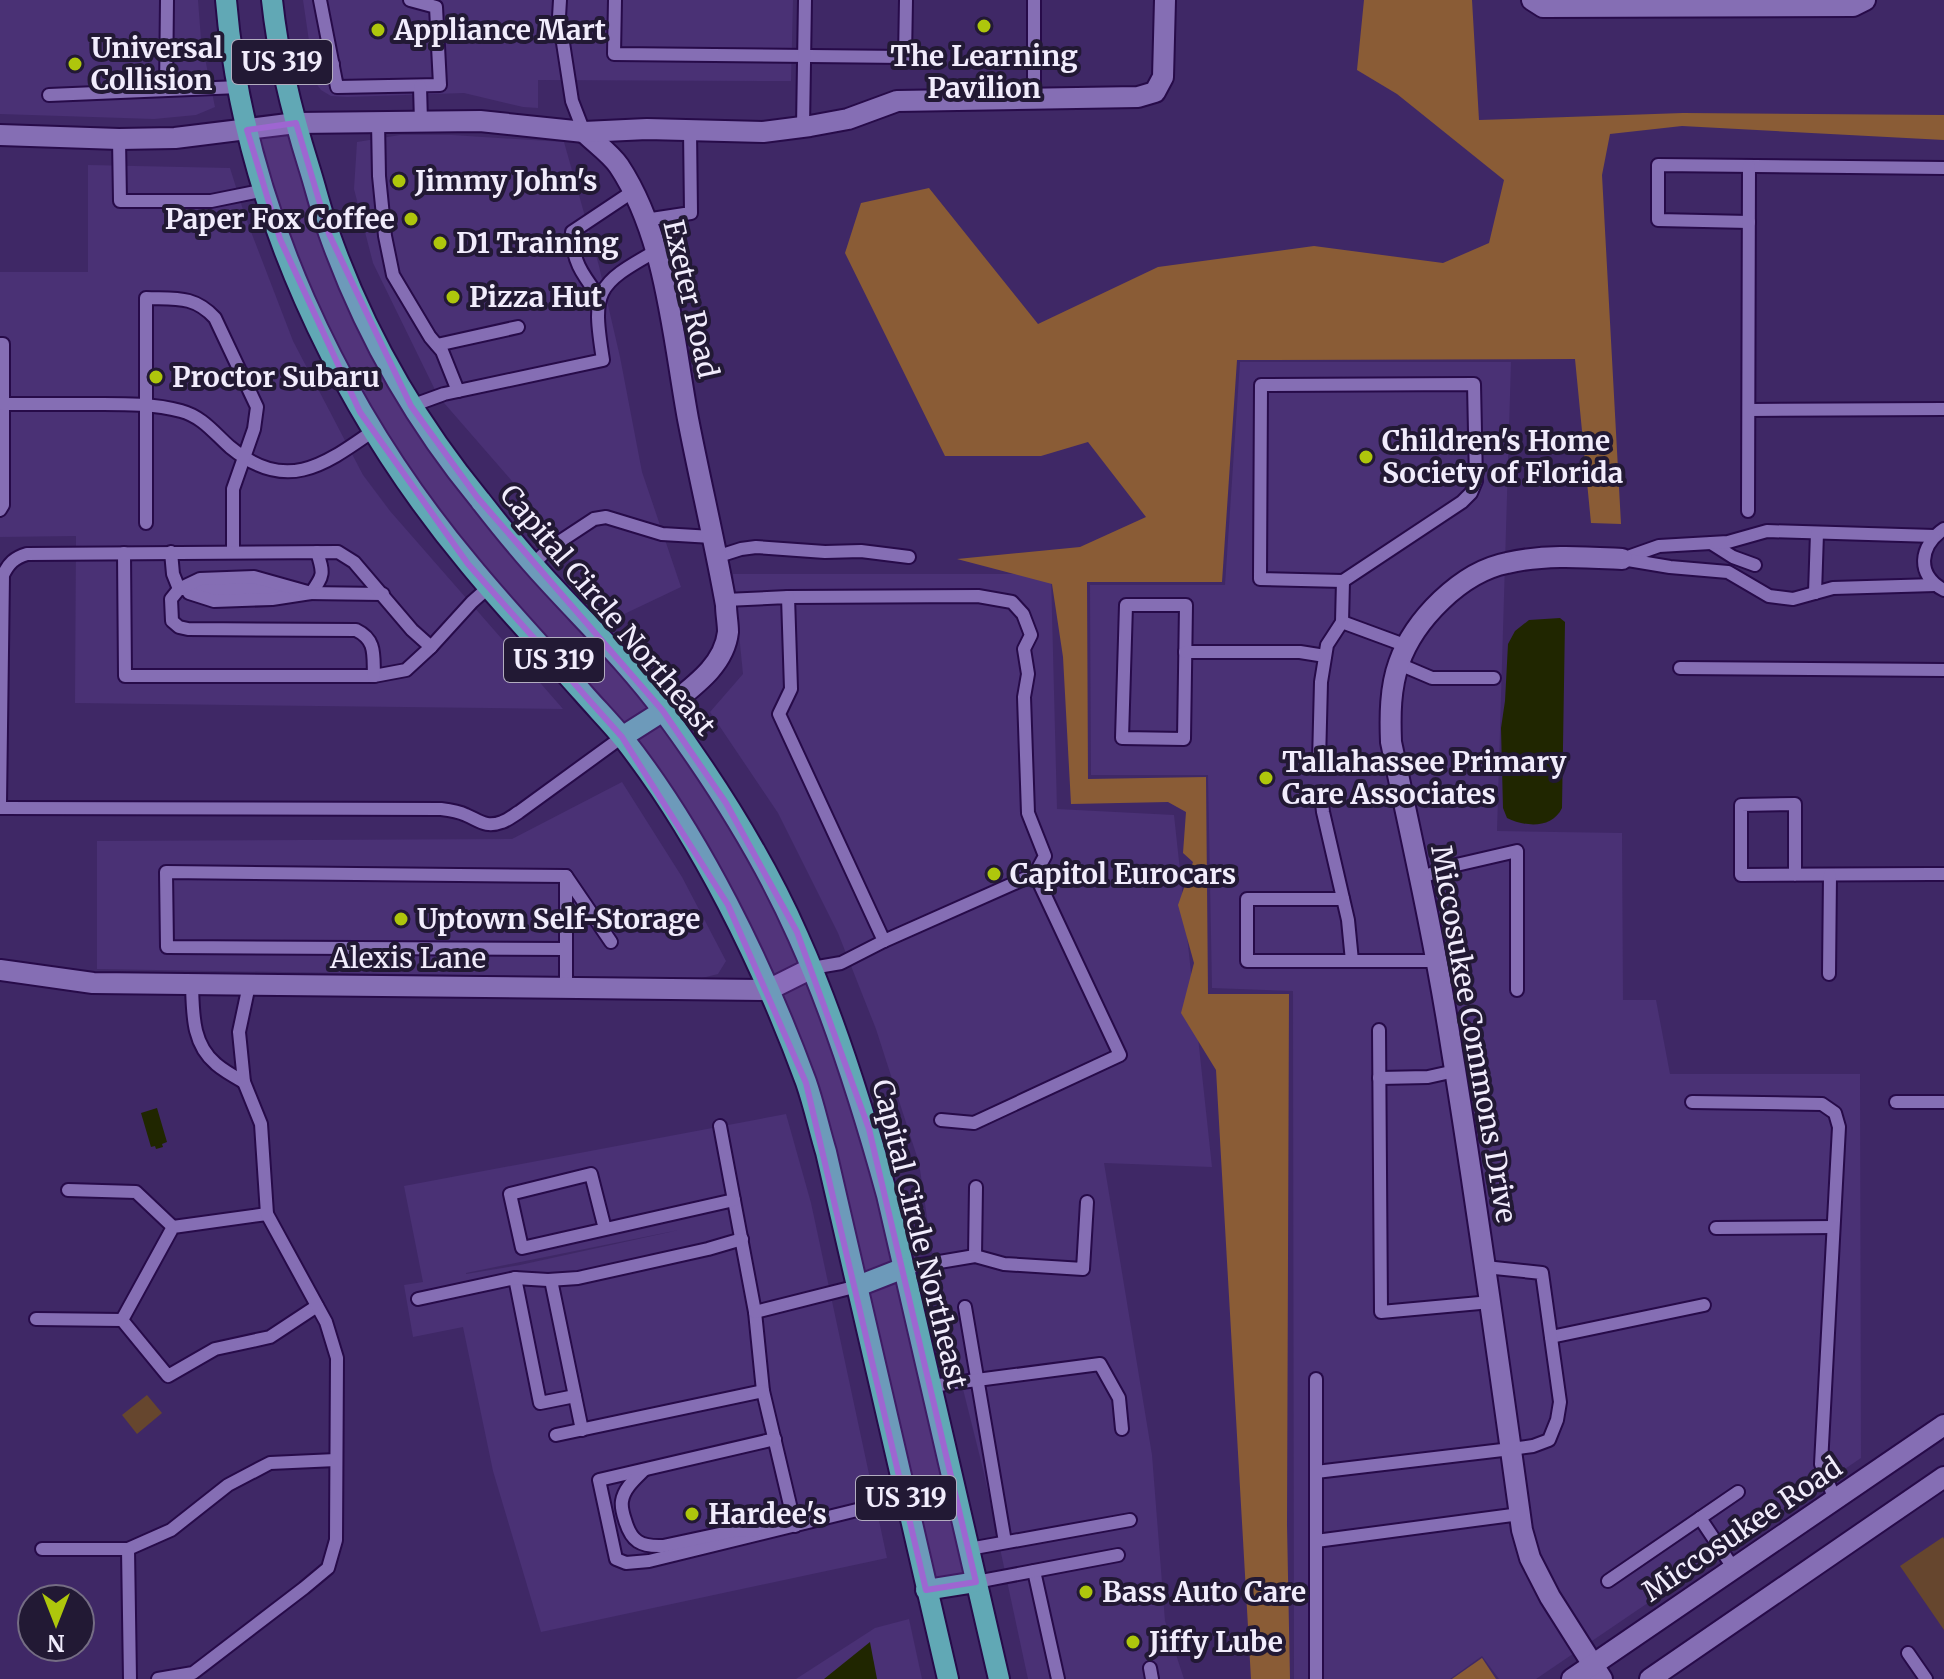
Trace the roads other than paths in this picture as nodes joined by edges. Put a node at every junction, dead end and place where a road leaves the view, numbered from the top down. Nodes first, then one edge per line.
1 (167, 0) edge
2 (226, 0) edge
3 (272, 0) edge
4 (320, 0) edge
5 (410, 0) edge
6 (560, 0) edge
7 (615, 0) edge
8 (805, 0) edge
9 (906, 0) edge
10 (1034, 0) edge
11 (1165, 0) edge
12 (1532, 0) edge
13 (1865, 0) edge
14 (804, 55) junction
15 (333, 64) junction
16 (284, 71) junction
17 (420, 86) junction
18 (239, 87) junction
19 (166, 90) junction
20 (49, 95) dead end
21 (1034, 99) junction
22 (378, 122) junction
23 (421, 122) junction
24 (296, 123) junction
25 (803, 127) junction
26 (247, 130) junction
27 (690, 130) junction
28 (584, 132) junction
29 (0, 135) edge
30 (119, 139) junction
31 (1749, 166) junction
32 (1944, 168) edge
33 (265, 190) junction
34 (632, 192) junction
35 (645, 220) junction
36 (1749, 222) junction
37 (656, 251) junction
38 (600, 298) junction
39 (518, 327) dead end
40 (0, 344) edge
41 (437, 345) junction
42 (458, 391) junction
43 (146, 406) junction
44 (411, 406) junction
45 (1944, 409) edge
46 (2, 410) edge
47 (1749, 410) junction
48 (373, 431) junction
49 (245, 457) junction
50 (0, 510) edge
51 (1748, 511) dead end
52 (146, 523) dead end
53 (1939, 532) edge
54 (1817, 533) junction
55 (1711, 543) junction
56 (714, 547) junction
57 (171, 552) junction
58 (233, 552) junction
59 (317, 552) junction
60 (124, 553) junction
61 (909, 557) dead end
62 (1622, 559) junction
63 (533, 564) junction
64 (1755, 565) dead end
65 (1343, 581) junction
66 (489, 587) junction
67 (1940, 587) edge
68 (179, 589) junction
69 (311, 593) junction
70 (1815, 593) junction
71 (383, 594) junction
72 (788, 597) junction
73 (725, 600) junction
74 (1342, 622) junction
75 (431, 647) junction
76 (1185, 652) junction
77 (1403, 655) junction
78 (1325, 656) junction
79 (1680, 668) dead end
80 (1944, 670) edge
81 (374, 676) junction
82 (1494, 678) dead end
83 (663, 711) junction
84 (622, 737) junction
85 (1319, 762) dead end
86 (1321, 793) dead end
87 (0, 806) edge
88 (1035, 874) junction
89 (1944, 874) edge
90 (1795, 875) junction
91 (1830, 875) junction
92 (566, 876) junction
93 (1420, 878) junction
94 (1343, 899) junction
95 (884, 941) junction
96 (611, 942) dead end
97 (566, 949) junction
98 (1352, 961) junction
99 (1436, 961) junction
100 (812, 968) junction
101 (0, 970) edge
102 (1829, 974) dead end
103 (192, 985) junction
104 (249, 985) junction
105 (566, 987) junction
106 (768, 990) junction
107 (1517, 990) dead end
108 (1379, 1030) dead end
109 (1455, 1071) junction
110 (1379, 1078) junction
111 (244, 1082) junction
112 (1692, 1102) dead end
113 (1896, 1102) dead end
114 (1944, 1102) edge
115 (941, 1120) dead end
116 (720, 1126) dead end
117 (976, 1187) dead end
118 (68, 1190) dead end
119 (734, 1200) junction
120 (1087, 1202) dead end
121 (267, 1214) junction
122 (173, 1227) junction
123 (1833, 1227) junction
124 (1716, 1228) dead end
125 (605, 1229) junction
126 (742, 1239) junction
127 (975, 1256) junction
128 (1485, 1267) junction
129 (904, 1268) junction
130 (515, 1278) junction
131 (551, 1280) junction
132 (858, 1286) junction
133 (418, 1299) dead end
134 (1491, 1302) junction
135 (1704, 1305) dead end
136 (317, 1306) junction
137 (965, 1307) dead end
138 (755, 1312) junction
139 (36, 1319) dead end
140 (122, 1320) junction
141 (1551, 1337) junction
142 (1316, 1379) dead end
143 (978, 1380) junction
144 (931, 1386) junction
145 (763, 1391) junction
146 (575, 1396) junction
147 (1944, 1425) edge
148 (1122, 1429) dead end
149 (582, 1430) junction
150 (556, 1435) dead end
151 (775, 1439) junction
152 (1511, 1449) junction
153 (336, 1460) junction
154 (644, 1470) junction
155 (1316, 1472) junction
156 (1944, 1477) edge
157 (1738, 1492) dead end
158 (906, 1498) junction
159 (1835, 1500) junction
160 (1520, 1514) junction
161 (1700, 1518) junction
162 (1130, 1520) dead end
163 (795, 1526) junction
164 (767, 1532) junction
165 (1316, 1541) junction
166 (1005, 1542) junction
167 (42, 1549) dead end
168 (128, 1549) junction
169 (969, 1549) junction
170 (1118, 1555) dead end
171 (1734, 1569) junction
172 (1034, 1571) junction
173 (1608, 1581) dead end
174 (976, 1582) junction
175 (926, 1590) junction
176 (1908, 1653) dead end
177 (1598, 1672) edge
178 (130, 1679) edge
179 (158, 1679) edge
180 (948, 1679) edge
181 (999, 1679) edge
182 (1058, 1679) edge
183 (1316, 1679) edge
184 (1572, 1679) edge
185 (1650, 1679) edge
186 (1926, 1679) edge

1 - 19 lane
2 - 18 main road, US 319
3 - 16 main road, Capital Circle Northeast / US 319
4 - 15 lane
5 - 17 lane
6 - 28 lane
7 - 14 lane
8 - 14 lane
9 - 14 lane
10 - 21 lane
11 - 21 street
12 - 13 street
14 - 25 lane
15 - 16 lane
15 - 17 lane
16 - 24 main road, Capital Circle Northeast / US 319
17 - 23 lane
18 - 19 lane
18 - 26 main road, US 319
19 - 20 lane
21 - 25 street
22 - 23 street
22 - 24 street
22 - 41 lane
23 - 28 street
24 - 26 street
24 - 44 main road, Capital Circle Northeast / US 319
25 - 27 street
26 - 30 street
26 - 33 main road, US 319
27 - 28 street
27 - 35 lane
28 - 34 street, Exeter Road
29 - 30 street
30 - 33 lane
31 - 32 lane
31 - 36 lane
31 - 36 lane
33 - 48 main road, US 319
34 - 35 street, Exeter Road
34 - 38 lane
35 - 37 street, Exeter Road
36 - 47 lane
37 - 38 lane
37 - 56 street, Exeter Road
38 - 42 lane
39 - 41 lane
40 - 46 lane
41 - 42 lane
42 - 44 lane
43 - 46 lane
43 - 49 lane
43 - 49 lane
43 - 52 lane
44 - 63 main road, Capital Circle Northeast / US 319
45 - 47 lane
46 - 50 lane
47 - 51 lane
48 - 49 lane
48 - 66 main road, US 319
49 - 58 lane
53 - 54 lane
53 - 67 lane
54 - 55 lane
54 - 70 lane
55 - 62 lane
55 - 64 lane
56 - 61 lane
56 - 63 lane
56 - 73 street, Exeter Road
57 - 58 lane
57 - 60 lane
57 - 68 lane
58 - 59 lane
59 - 69 lane
59 - 71 lane
60 - 81 lane
60 - 87 lane
62 - 70 lane
62 - 77 street, Miccosukee Commons Drive
63 - 83 main road, Capital Circle Northeast / US 319
65 - 65 lane
65 - 74 lane
66 - 75 lane
66 - 84 main road, US 319
67 - 70 lane
68 - 69 lane
68 - 69 lane
68 - 81 lane
69 - 71 lane
71 - 75 lane
72 - 73 lane
72 - 88 lane
72 - 95 lane
73 - 83 street, Exeter Road
74 - 77 lane
74 - 78 lane
75 - 81 lane
76 - 76 lane
76 - 78 lane
77 - 82 lane
77 - 93 street, Miccosukee Commons Drive
78 - 85 lane
79 - 80 lane
83 - 84 main road
83 - 100 main road, Capital Circle Northeast / US 319
84 - 87 lane
84 - 106 main road, US 319
86 - 94 lane
88 - 95 lane
88 - 115 lane
89 - 91 lane
90 - 90 lane
90 - 91 lane
91 - 102 lane
92 - 96 lane
92 - 97 lane
92 - 97 lane
93 - 99 street, Miccosukee Commons Drive
93 - 107 lane
94 - 98 lane
94 - 98 lane
95 - 100 lane
97 - 105 lane
98 - 99 lane
99 - 109 street, Miccosukee Commons Drive
100 - 106 street, Alexis Lane
100 - 129 main road, Capital Circle Northeast / US 319
101 - 103 street, Alexis Lane
103 - 104 street, Alexis Lane
103 - 111 lane
104 - 105 street, Alexis Lane
104 - 111 lane
105 - 106 street, Alexis Lane
106 - 132 main road, US 319
108 - 110 lane
109 - 110 lane
109 - 128 street, Miccosukee Commons Drive
110 - 134 lane
111 - 121 lane
112 - 123 lane
113 - 114 lane
116 - 119 lane
117 - 127 lane
118 - 122 lane
119 - 125 lane
119 - 126 lane
120 - 127 lane
121 - 122 lane
121 - 136 lane
122 - 140 lane
123 - 124 lane
123 - 159 lane
125 - 125 lane
126 - 131 lane
126 - 138 lane
127 - 129 lane
128 - 134 street, Miccosukee Commons Drive
128 - 141 lane
129 - 132 main road
129 - 144 main road, Capital Circle Northeast / US 319
130 - 131 lane
130 - 133 lane
130 - 146 lane
131 - 146 lane
132 - 138 lane
132 - 158 main road, US 319
134 - 152 street, Miccosukee Commons Drive
135 - 141 lane
136 - 140 lane
136 - 153 lane
137 - 143 lane
138 - 145 lane
139 - 140 lane
141 - 152 lane
142 - 155 lane
143 - 144 lane
143 - 148 lane
143 - 166 lane
144 - 169 main road, Capital Circle Northeast / US 319
145 - 149 lane
145 - 151 lane
146 - 149 lane
147 - 159 street, Miccosukee Road
149 - 150 lane
151 - 154 lane
151 - 163 lane
152 - 155 lane
152 - 160 street, Miccosukee Commons Drive
153 - 168 lane
153 - 179 lane
154 - 164 lane
154 - 164 lane
155 - 165 lane
156 - 185 street
157 - 161 lane
158 - 163 lane
158 - 175 main road, US 319
159 - 171 street, Miccosukee Road
160 - 165 lane
160 - 177 street, Miccosukee Commons Drive
161 - 171 lane
161 - 173 lane
162 - 166 lane
163 - 164 lane
165 - 183 lane
166 - 169 lane
167 - 168 lane
168 - 178 lane
169 - 174 main road, Capital Circle Northeast / US 319
170 - 172 lane
171 - 177 street, Miccosukee Road
172 - 174 lane
172 - 182 lane
174 - 175 main road
174 - 181 main road, Capital Circle Northeast / US 319
175 - 180 main road, US 319
176 - 186 lane
177 - 184 street, Miccosukee Road

